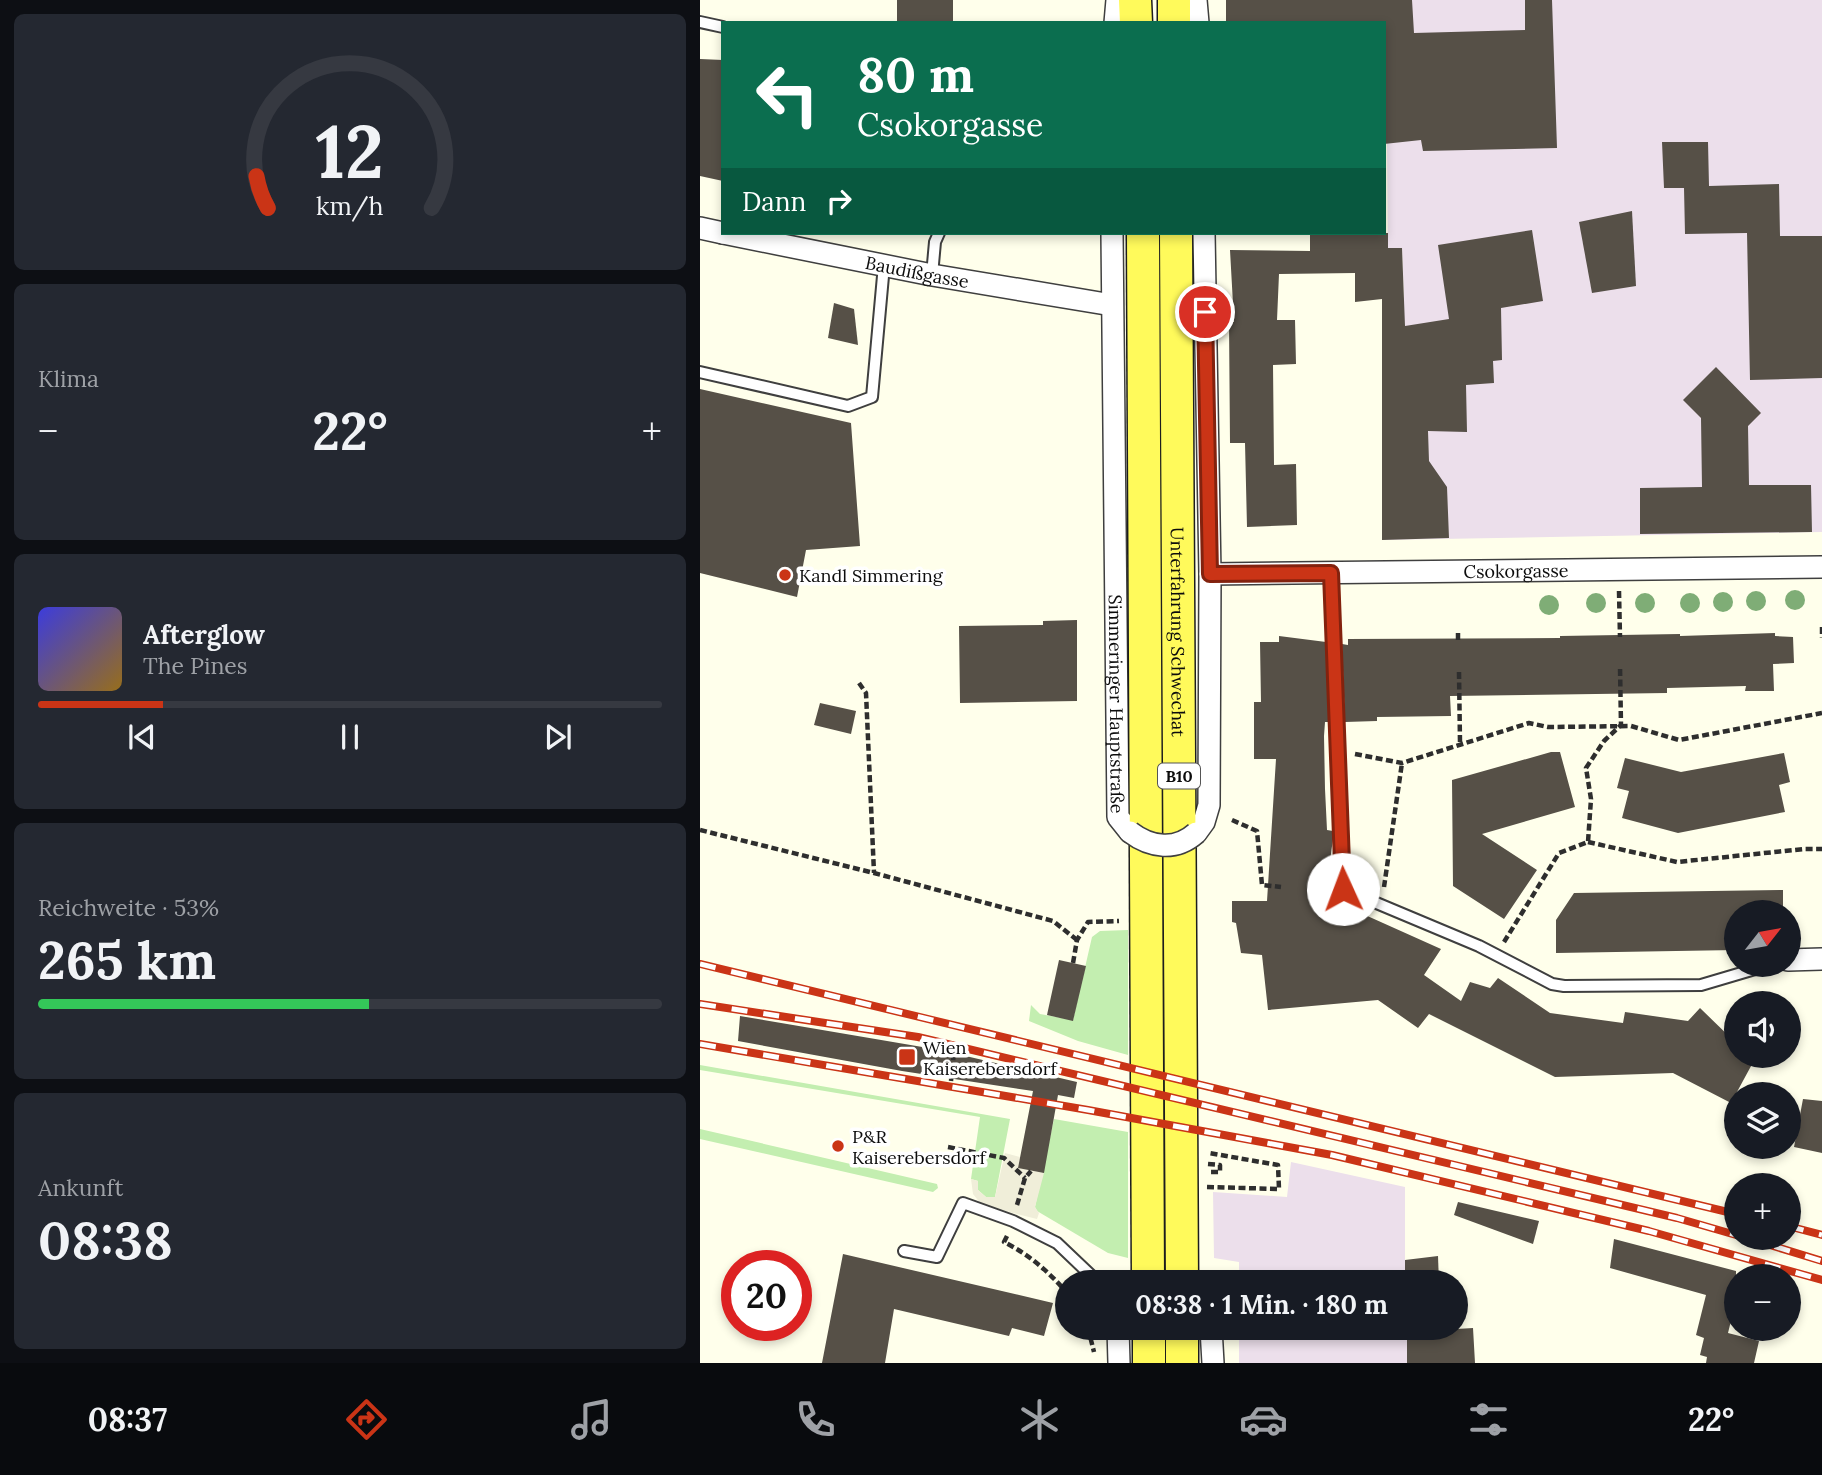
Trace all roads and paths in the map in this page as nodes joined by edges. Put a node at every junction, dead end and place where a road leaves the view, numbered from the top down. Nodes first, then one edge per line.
1 (1117, 0) edge
2 (1135, 0) edge
3 (1174, 0) edge
4 (1196, 0) edge
5 (1115, 21) edge
6 (1136, 21) edge
7 (1174, 21) edge
8 (1198, 21) edge
9 (700, 22) edge
10 (721, 27) edge
11 (700, 228) edge
12 (721, 233) edge
13 (733, 235) edge
14 (938, 235) edge
15 (1112, 235) edge
16 (1143, 235) edge
17 (1176, 235) edge
18 (1204, 235) edge
19 (884, 265) junction
20 (932, 275) junction
21 (1112, 304) junction
22 (700, 372) edge
23 (1822, 567) edge
24 (1618, 570) junction
25 (1331, 573) junction
26 (1210, 574) junction
27 (1822, 626) edge
28 (1458, 633) dead end
29 (1620, 637) dead end
30 (1822, 638) edge
31 (1458, 640) dead end
32 (1620, 666) dead end
33 (1459, 672) dead end
34 (859, 683) dead end
35 (1822, 713) edge
36 (1621, 725) junction
37 (1460, 743) junction
38 (1338, 750) junction
39 (1402, 763) junction
40 (1232, 820) dead end
41 (700, 830) edge
42 (1588, 842) junction
43 (1822, 849) edge
44 (874, 873) junction
45 (1280, 887) dead end
46 (1381, 905) junction
47 (1124, 921) dead end
48 (1076, 940) junction
49 (1496, 955) junction
50 (1822, 959) edge
51 (1801, 960) edge
52 (1073, 963) dead end
53 (1728, 977) edge
54 (954, 1052) dead end
55 (951, 1081) dead end
56 (947, 1147) dead end
57 (1205, 1153) dead end
58 (1207, 1164) dead end
59 (1031, 1171) dead end
60 (1206, 1172) dead end
61 (1025, 1178) junction
62 (1206, 1187) dead end
63 (1013, 1221) junction
64 (904, 1251) dead end
65 (1087, 1270) edge
66 (1148, 1270) edge
67 (1182, 1270) edge
68 (1055, 1279) edge
69 (1091, 1340) edge
70 (1118, 1340) edge
71 (1149, 1340) edge
72 (1182, 1340) edge
73 (1212, 1340) edge
74 (1096, 1362) edge
75 (1119, 1363) edge
76 (1149, 1363) edge
77 (1182, 1363) edge
78 (1213, 1363) edge

1 - 5 street
2 - 6 main road
3 - 7 main road
4 - 8 street
9 - 10 lane
11 - 12 street, Baudißgasse
13 - 19 street, Baudißgasse
14 - 20 lane
15 - 21 street, Simmeringer Hauptstraße
16 - 66 main road, Unterfahrung Schwechat / B10
17 - 67 main road, Unterfahrung Schwechat / B10
18 - 26 street, Simmeringer Hauptstraße
19 - 20 street, Baudißgasse
19 - 22 lane
20 - 21 street, Baudißgasse
21 - 26 street, Simmeringer Hauptstraße, bridge
23 - 24 street, Csokorgasse
24 - 25 street, Csokorgasse
24 - 29 path
25 - 26 street, Csokorgasse
25 - 38 lane
27 - 30 path
28 - 31 path
32 - 36 path
33 - 37 path
34 - 44 path
35 - 36 path
36 - 37 path
36 - 42 path
37 - 39 path
38 - 39 path
38 - 46 lane
39 - 46 path
40 - 45 path
41 - 44 path
42 - 43 path
42 - 49 path
44 - 48 path
46 - 49 lane
47 - 48 path
48 - 52 path
49 - 53 lane
50 - 51 street
54 - 55 path
56 - 61 path
57 - 62 path
58 - 60 path
59 - 61 path
61 - 63 path
63 - 64 lane
63 - 65 lane
63 - 68 path
69 - 74 path
70 - 75 street
71 - 76 main road
72 - 77 main road
73 - 78 street

